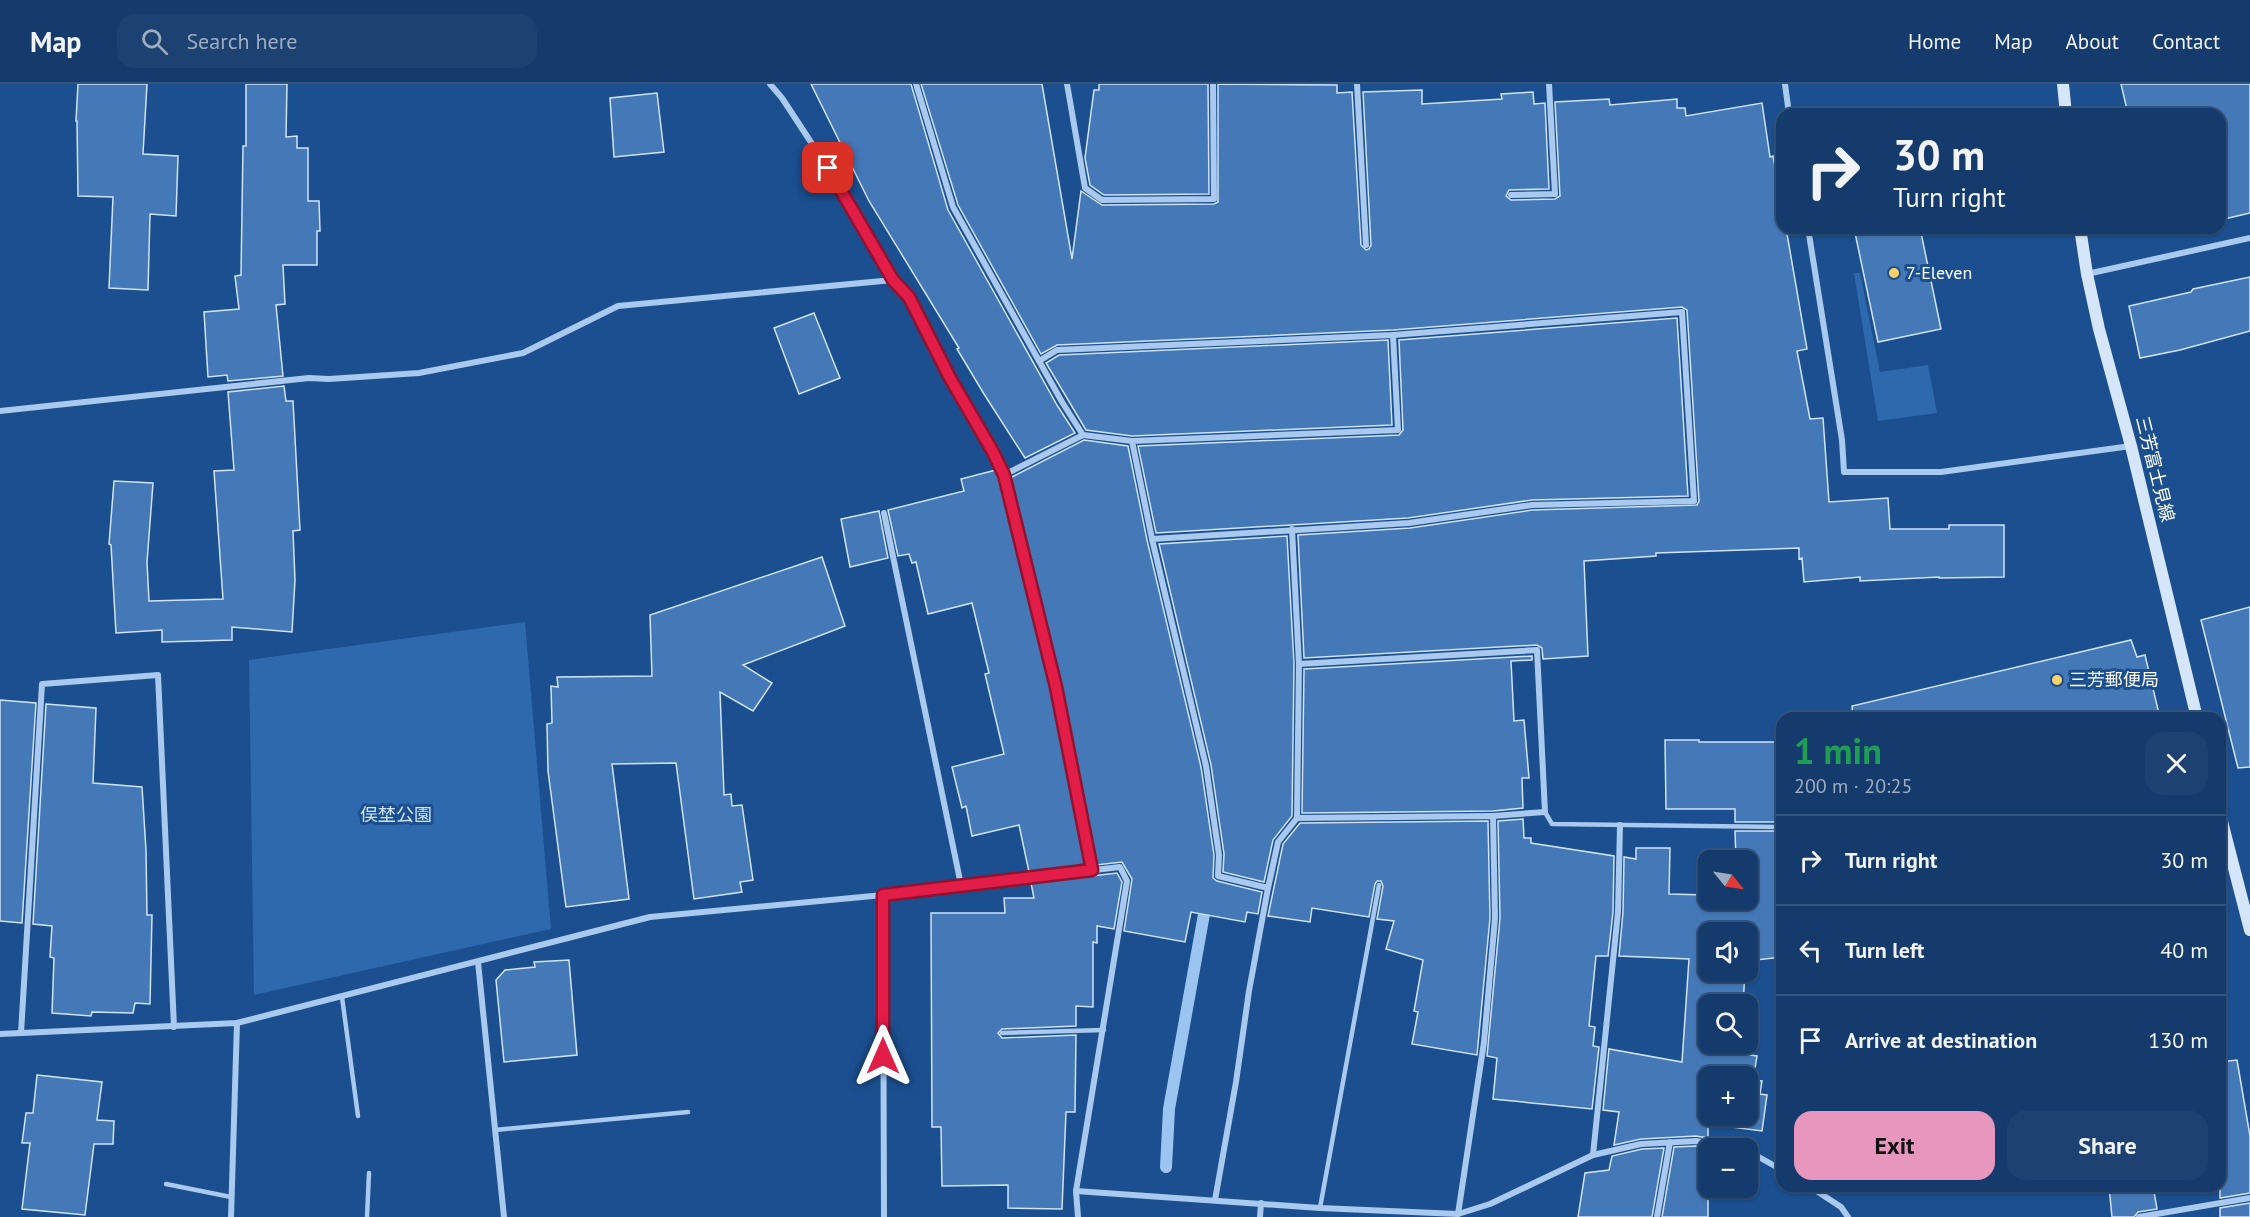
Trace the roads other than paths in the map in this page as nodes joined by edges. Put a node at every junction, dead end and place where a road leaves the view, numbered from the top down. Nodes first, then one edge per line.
1 (770, 84) edge
2 (916, 84) edge
3 (1067, 84) edge
4 (1214, 84) edge
5 (1357, 84) edge
6 (1549, 84) edge
7 (1785, 84) edge
8 (2063, 84) edge
9 (1789, 108) edge
10 (2065, 108) edge
11 (1511, 195) dead end
12 (1809, 234) edge
13 (2081, 234) edge
14 (2250, 238) edge
15 (1366, 245) dead end
16 (2087, 274) junction
17 (893, 280) junction
18 (1393, 335) junction
19 (1040, 361) junction
20 (0, 411) edge
21 (1083, 435) junction
22 (1132, 441) junction
23 (2131, 446) junction
24 (1004, 475) junction
25 (884, 513) dead end
26 (1292, 529) junction
27 (1152, 539) junction
28 (1299, 664) junction
29 (2196, 712) edge
30 (1545, 812) junction
31 (1493, 816) junction
32 (1297, 818) junction
33 (1620, 825) junction
34 (1776, 827) edge
35 (2226, 866) edge
36 (1092, 870) junction
37 (961, 885) junction
38 (1379, 885) dead end
39 (1268, 888) junction
40 (883, 895) junction
41 (2250, 930) edge
42 (478, 962) junction
43 (342, 997) junction
44 (237, 1023) junction
45 (174, 1027) junction
46 (1104, 1030) junction
47 (21, 1033) junction
48 (1002, 1033) dead end
49 (0, 1034) edge
50 (688, 1112) dead end
51 (358, 1116) dead end
52 (495, 1130) junction
53 (1698, 1141) edge
54 (1670, 1143) junction
55 (1593, 1155) junction
56 (1758, 1157) edge
57 (1776, 1167) edge
58 (369, 1173) dead end
59 (166, 1184) dead end
60 (1077, 1191) junction
61 (1818, 1192) edge
62 (231, 1197) junction
63 (2250, 1198) edge
64 (1215, 1200) junction
65 (1261, 1203) junction
66 (1320, 1208) junction
67 (1458, 1214) junction
68 (231, 1217) edge
69 (367, 1217) edge
70 (504, 1217) edge
71 (884, 1217) edge
72 (1077, 1217) edge
73 (1260, 1217) edge
74 (1657, 1217) edge
75 (1848, 1217) edge
76 (2139, 1217) edge

1 - 17 street
2 - 19 street
3 - 4 street
5 - 15 street
6 - 11 street
7 - 9 street
8 - 10 main road
12 - 23 street
13 - 16 main road, 三芳富士見線
14 - 16 street
16 - 23 main road, 三芳富士見線
17 - 20 street
17 - 24 street
18 - 19 street
18 - 22 street
18 - 26 street
19 - 21 street
21 - 22 street
21 - 24 street
22 - 27 street
23 - 29 main road, 三芳富士見線
24 - 36 street
25 - 37 street
26 - 27 street
26 - 28 street
27 - 39 street
28 - 30 street
28 - 32 street
30 - 31 street
30 - 33 lane
31 - 32 street
31 - 67 street
32 - 39 street
33 - 34 lane
33 - 55 street
35 - 41 main road
36 - 37 street
36 - 46 street
37 - 40 street
38 - 66 lane
39 - 64 street
40 - 42 street
40 - 71 street
42 - 43 street
42 - 52 street
43 - 44 street
43 - 51 lane
44 - 45 street
44 - 62 street
45 - 47 street
45 - 47 street
46 - 48 lane
46 - 60 street
47 - 49 street
50 - 52 lane
52 - 70 street
53 - 54 street
54 - 55 street
54 - 74 street
55 - 67 street
56 - 57 street
58 - 69 lane
59 - 62 lane
60 - 64 street
60 - 72 street
61 - 75 street
62 - 68 street
63 - 76 street
64 - 65 street
65 - 66 street
65 - 73 street
66 - 67 street

